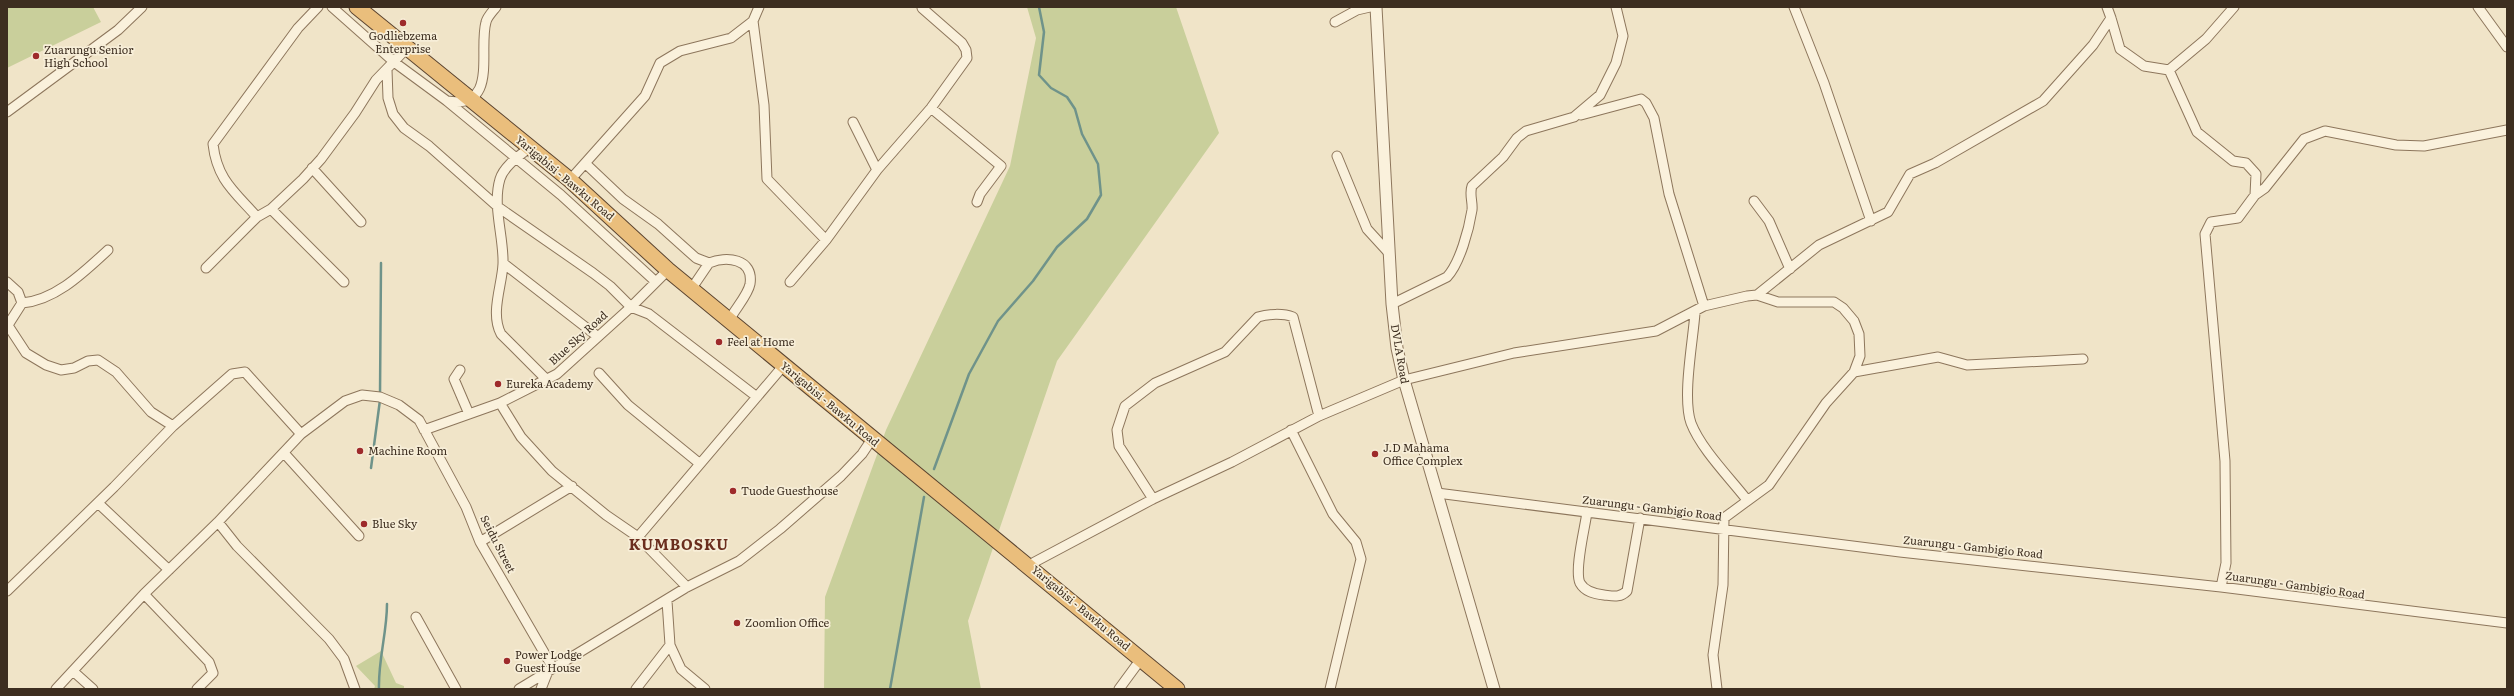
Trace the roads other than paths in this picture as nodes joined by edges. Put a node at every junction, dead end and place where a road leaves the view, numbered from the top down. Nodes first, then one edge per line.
1 (142, 7) edge
2 (318, 7) edge
3 (332, 7) edge
4 (357, 7) edge
5 (496, 7) edge
6 (759, 7) edge
7 (1370, 7) edge
8 (1376, 7) edge
9 (1616, 7) edge
10 (1794, 7) edge
11 (2107, 7) edge
12 (2234, 7) edge
13 (2478, 7) edge
14 (922, 8) dead end
15 (2111, 18) junction
16 (753, 21) junction
17 (1335, 22) dead end
18 (2507, 47) edge
19 (406, 49) junction
20 (394, 62) junction
21 (387, 70) junction
22 (2169, 70) junction
23 (471, 98) junction
24 (447, 101) junction
25 (931, 108) junction
26 (7, 112) edge
27 (1574, 117) junction
28 (853, 122) dead end
29 (2507, 130) edge
30 (529, 148) junction
31 (1338, 156) dead end
32 (515, 160) junction
33 (586, 164) junction
34 (312, 168) junction
35 (877, 170) junction
36 (570, 180) junction
37 (2255, 195) junction
38 (1754, 201) dead end
39 (977, 202) dead end
40 (498, 207) junction
41 (271, 209) junction
42 (257, 217) junction
43 (1871, 221) junction
44 (361, 222) dead end
45 (826, 240) junction
46 (108, 250) dead end
47 (1388, 252) junction
48 (503, 263) junction
49 (709, 263) junction
50 (206, 268) dead end
51 (1790, 269) junction
52 (668, 270) junction
53 (7, 282) edge
54 (344, 282) dead end
55 (656, 282) junction
56 (790, 282) dead end
57 (692, 288) junction
58 (1757, 295) junction
59 (22, 302) junction
60 (1392, 304) junction
61 (1704, 306) junction
62 (631, 307) junction
63 (1695, 313) junction
64 (730, 319) junction
65 (7, 325) edge
66 (598, 336) junction
67 (2083, 359) dead end
68 (784, 365) junction
69 (460, 370) dead end
70 (1854, 372) junction
71 (599, 373) dead end
72 (547, 380) junction
73 (1404, 380) junction
74 (757, 397) junction
75 (500, 403) junction
76 (469, 414) junction
77 (1319, 416) junction
78 (173, 426) junction
79 (424, 430) junction
80 (1291, 430) junction
81 (301, 434) junction
82 (872, 440) junction
83 (284, 453) junction
84 (699, 463) junction
85 (572, 486) junction
86 (1437, 493) junction
87 (1153, 499) junction
88 (1747, 500) junction
89 (98, 503) junction
90 (1587, 512) junction
91 (1640, 518) junction
92 (218, 522) junction
93 (1724, 528) junction
94 (359, 536) dead end
95 (638, 537) junction
96 (480, 542) junction
97 (1029, 565) junction
98 (169, 570) junction
99 (688, 587) junction
100 (2221, 587) junction
101 (7, 591) edge
102 (144, 594) junction
103 (667, 601) junction
104 (416, 617) dead end
105 (2507, 623) edge
106 (670, 645) junction
107 (1141, 659) junction
108 (551, 670) junction
109 (74, 672) junction
110 (56, 689) edge
111 (93, 689) edge
112 (197, 689) edge
113 (355, 689) edge
114 (456, 689) edge
115 (519, 689) edge
116 (541, 689) edge
117 (636, 689) edge
118 (704, 689) edge
119 (1119, 689) edge
120 (1177, 689) edge
121 (1330, 689) edge
122 (1494, 689) edge
123 (1717, 689) edge

1 - 26 street
2 - 42 street
3 - 20 street
4 - 19 highway, Yarigabisi - Bawku Road
5 - 23 street
6 - 16 street
7 - 17 street
8 - 47 street, DVLA Road
9 - 27 street
10 - 43 street
11 - 15 street
12 - 22 street
13 - 18 street
14 - 25 street
15 - 22 street
15 - 43 street
16 - 33 street
16 - 45 street
19 - 20 street
19 - 23 highway, Yarigabisi - Bawku Road
20 - 21 street
20 - 24 street
21 - 34 street
21 - 40 street
22 - 37 street
23 - 24 street
23 - 30 highway, Yarigabisi - Bawku Road
24 - 32 street
25 - 35 street
25 - 39 street
27 - 60 street
27 - 61 street
28 - 35 street
29 - 37 street
30 - 32 street
30 - 36 highway, Yarigabisi - Bawku Road
31 - 47 street
32 - 40 street
32 - 55 street
33 - 36 street
33 - 49 street
34 - 41 street
34 - 44 street
35 - 45 street
36 - 52 highway, Yarigabisi - Bawku Road
37 - 100 street
38 - 51 street
40 - 48 street
40 - 62 street
41 - 42 street
41 - 54 street
42 - 50 street
43 - 51 street
45 - 56 street
46 - 59 street
47 - 60 street, DVLA Road
48 - 66 street
48 - 72 street
49 - 57 street
49 - 64 street
51 - 58 street
52 - 55 street, Blue Sky Road
52 - 57 highway, Yarigabisi - Bawku Road
53 - 59 street
55 - 62 street, Blue Sky Road
57 - 64 highway, Yarigabisi - Bawku Road
58 - 61 street
58 - 70 street
59 - 65 street
60 - 73 street, DVLA Road
61 - 63 street
62 - 66 street, Blue Sky Road
62 - 74 street
63 - 73 street
63 - 88 street
64 - 68 highway, Yarigabisi - Bawku Road
65 - 78 street
66 - 72 street, Blue Sky Road
67 - 70 street
68 - 74 street
68 - 82 highway, Yarigabisi - Bawku Road
69 - 76 street
70 - 88 street
71 - 84 street
72 - 75 street, Blue Sky Road
73 - 77 street
73 - 86 street, DVLA Road
74 - 84 street
75 - 76 street, Blue Sky Road
75 - 85 street
76 - 79 street, Blue Sky Road
77 - 80 street
77 - 87 street
78 - 81 street
78 - 89 street
79 - 81 street, Seidu Street
79 - 96 street, Seidu Street
80 - 87 street
80 - 121 street
81 - 83 street, Seidu Street
82 - 97 highway, Yarigabisi - Bawku Road
82 - 99 street
83 - 92 street, Seidu Street
83 - 94 street
84 - 95 street
85 - 95 street
85 - 96 street
86 - 90 street, Zuarungu - Gambigio Road
86 - 122 street, DVLA Road
87 - 97 street
88 - 93 street
89 - 98 street
89 - 101 street
90 - 91 street, Zuarungu - Gambigio Road
90 - 91 street
91 - 93 street, Zuarungu - Gambigio Road
92 - 98 street, Seidu Street
92 - 113 street
93 - 100 street, Zuarungu - Gambigio Road
93 - 123 street
95 - 99 street
96 - 108 street, Seidu Street
97 - 107 highway, Yarigabisi - Bawku Road
98 - 102 street, Seidu Street
99 - 103 street
100 - 105 street, Zuarungu - Gambigio Road
102 - 109 street, Seidu Street
102 - 112 street
103 - 106 street
103 - 108 street
104 - 114 street
106 - 117 street
106 - 118 street
107 - 119 street
107 - 120 highway, Yarigabisi - Bawku Road
108 - 115 street
108 - 116 street
109 - 110 street, Seidu Street
109 - 111 street

